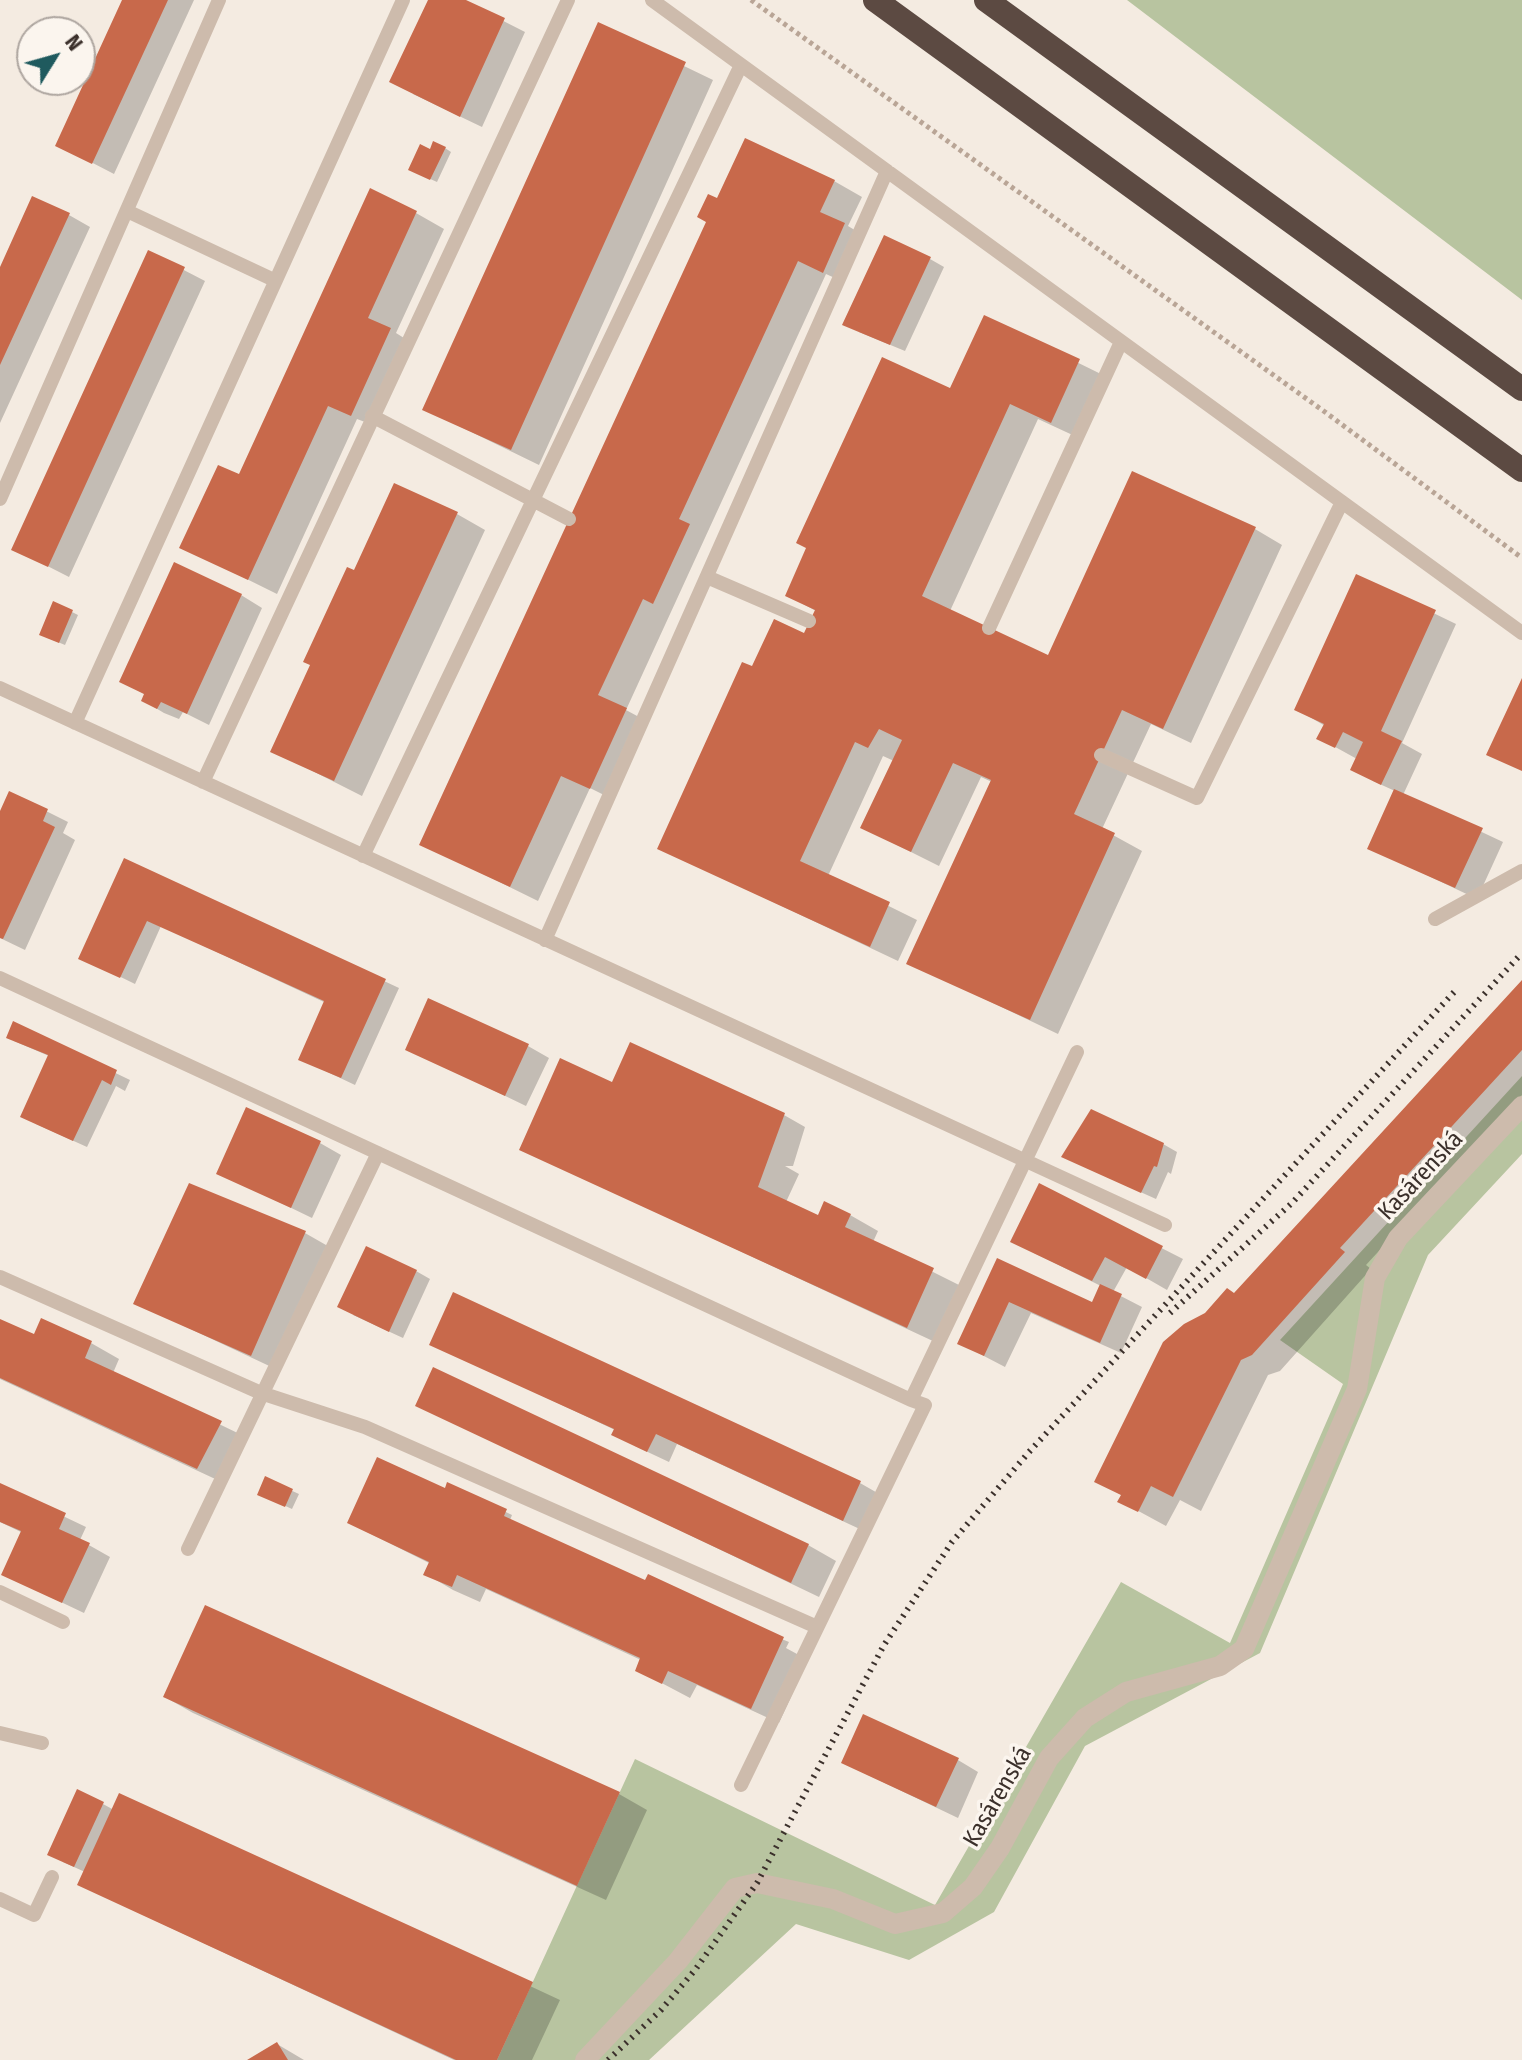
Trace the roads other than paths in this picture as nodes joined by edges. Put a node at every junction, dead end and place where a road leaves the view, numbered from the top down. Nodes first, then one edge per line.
1 (219, 0) edge
2 (403, 0) edge
3 (568, 0) edge
4 (652, 0) edge
5 (875, 0) edge
6 (986, 0) edge
7 (741, 65) junction
8 (887, 171) junction
9 (127, 211) junction
10 (274, 280) junction
11 (1121, 342) junction
12 (1522, 389) edge
13 (372, 416) junction
14 (1522, 470) edge
15 (0, 499) edge
16 (533, 501) junction
17 (1342, 502) junction
18 (569, 519) dead end
19 (707, 577) junction
20 (809, 621) dead end
21 (989, 628) dead end
22 (1522, 633) edge
23 (0, 688) edge
24 (75, 723) junction
25 (1101, 755) dead end
26 (203, 782) junction
27 (363, 856) junction
28 (1522, 871) edge
29 (1435, 919) dead end
30 (545, 940) junction
31 (0, 978) edge
32 (1077, 1052) dead end
33 (1522, 1106) edge
34 (378, 1153) junction
35 (1026, 1162) junction
36 (1165, 1225) dead end
37 (0, 1277) edge
38 (261, 1393) junction
39 (911, 1400) junction
40 (188, 1549) dead end
41 (0, 1592) edge
42 (63, 1622) dead end
43 (817, 1627) junction
44 (0, 1733) edge
45 (42, 1743) dead end
46 (741, 1785) dead end
47 (52, 1877) dead end
48 (0, 1899) edge
49 (585, 2060) edge

1 - 9 lane
2 - 10 lane
3 - 13 lane
4 - 7 lane
5 - 14 highway
6 - 12 highway
7 - 8 lane
7 - 16 lane
8 - 11 lane
8 - 19 lane
9 - 10 lane
9 - 15 lane
10 - 24 lane
11 - 17 lane
11 - 21 lane
13 - 16 lane
13 - 26 lane
16 - 18 lane
16 - 27 lane
17 - 22 lane
17 - 25 lane
19 - 20 lane
19 - 30 lane
23 - 24 lane
24 - 26 lane
26 - 27 lane
27 - 30 lane
28 - 29 lane
30 - 35 lane
31 - 34 lane
32 - 35 lane
33 - 49 street, Kasárenská
34 - 38 lane
34 - 39 lane
35 - 36 lane
35 - 39 lane
37 - 38 lane
38 - 40 lane
38 - 43 lane
39 - 43 lane
41 - 42 lane
43 - 46 lane
44 - 45 lane
47 - 48 lane

